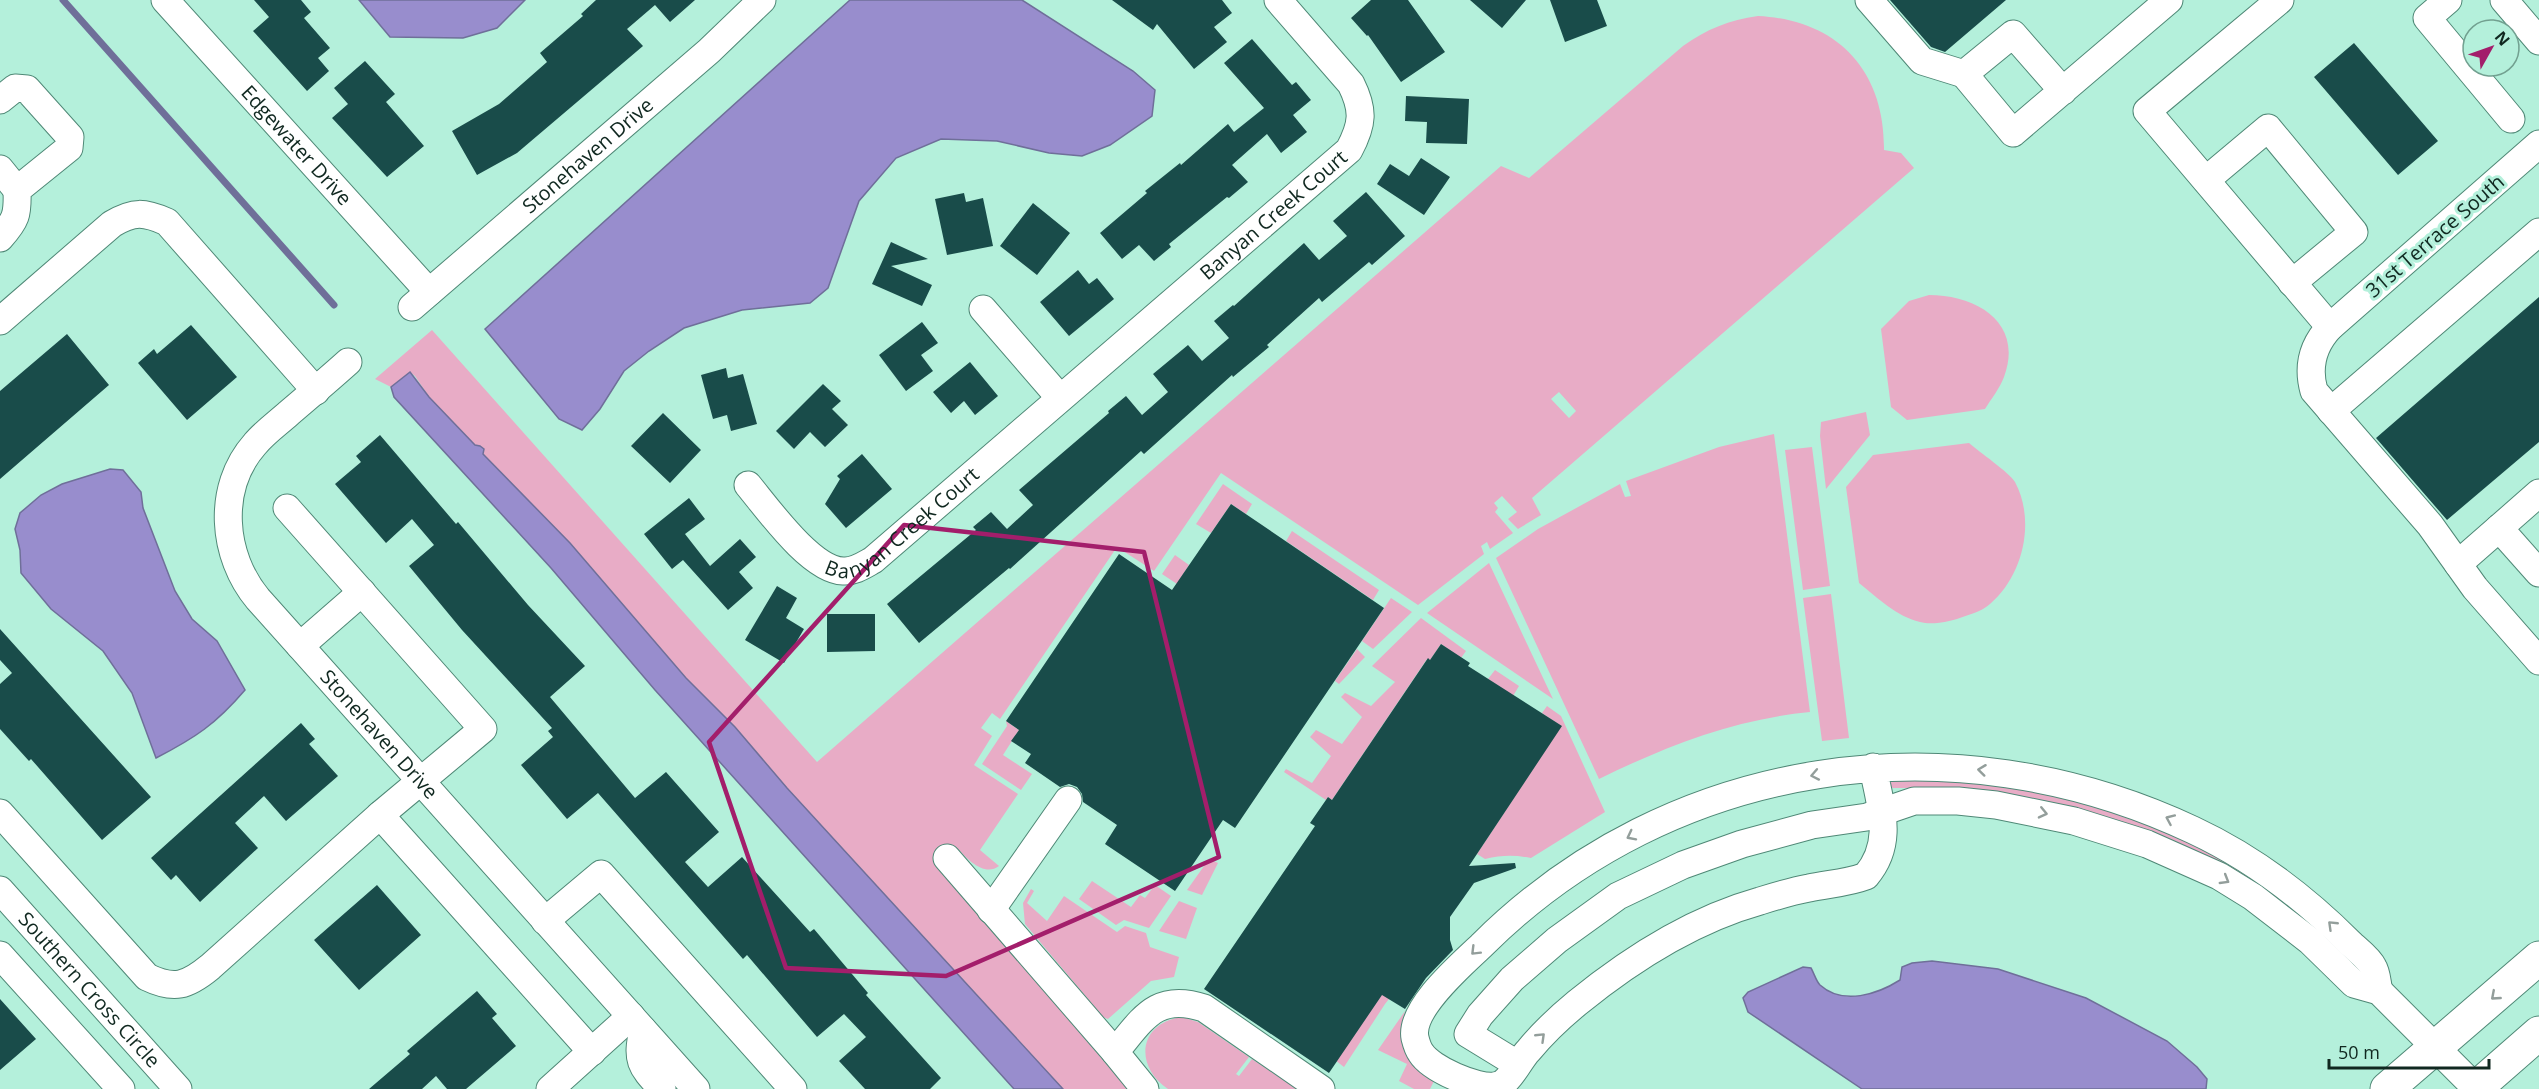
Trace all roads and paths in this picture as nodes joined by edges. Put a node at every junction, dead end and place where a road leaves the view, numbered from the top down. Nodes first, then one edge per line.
1 (165, 0) edge
2 (762, 0) edge
3 (1278, 0) edge
4 (1869, 0) edge
5 (2169, 0) edge
6 (2280, 0) edge
7 (2448, 0) edge
8 (2504, 0) edge
9 (2420, 9) edge
10 (2539, 41) edge
11 (1964, 74) junction
12 (2063, 91) junction
13 (0, 100) edge
14 (2511, 119) dead end
15 (2537, 150) edge
16 (0, 169) edge
17 (2206, 180) junction
18 (17, 190) junction
19 (2539, 232) edge
20 (0, 238) edge
21 (2292, 283) junction
22 (420, 300) joint
23 (983, 309) dead end
24 (0, 321) edge
25 (2330, 327) junction
26 (348, 362) dead end
27 (316, 391) junction
28 (1060, 398) junction
29 (2331, 411) junction
30 (748, 485) dead end
31 (2539, 493) edge
32 (287, 508) dead end
33 (2499, 528) junction
34 (2458, 564) junction
35 (2539, 573) edge
36 (362, 592) junction
37 (300, 646) junction
38 (2539, 661) edge
39 (1873, 767) junction
40 (422, 781) junction
41 (1068, 800) dead end
42 (1882, 811) junction
43 (0, 813) edge
44 (380, 814) junction
45 (947, 858) dead end
46 (0, 890) edge
47 (991, 910) junction
48 (545, 921) junction
49 (0, 955) edge
50 (2539, 958) edge
51 (2379, 991) junction
52 (637, 1023) junction
53 (2539, 1033) edge
54 (2435, 1048) junction
55 (592, 1052) junction
56 (1114, 1052) junction
57 (1517, 1064) junction
58 (121, 1089) edge
59 (178, 1089) edge
60 (550, 1089) edge
61 (662, 1089) edge
62 (696, 1089) edge
63 (793, 1089) edge
64 (1145, 1089) edge
65 (1321, 1089) edge
66 (2387, 1089) edge
67 (2476, 1089) edge

1 - 22 street, Edgewater Drive
2 - 22 street, Stonehaven Drive
3 - 28 street, Banyan Creek Court
4 - 11 street
5 - 12 street
6 - 17 street
7 - 9 street
8 - 10 street
9 - 14 street
11 - 12 street
11 - 12 street
13 - 18 street
15 - 25 street, 31st Terrace South
16 - 18 street
17 - 21 street
17 - 21 street
18 - 20 street
19 - 29 street
21 - 25 street
23 - 28 street
24 - 27 street
25 - 29 street, 31st Terrace South
26 - 27 street, Stonehaven Drive
27 - 37 street, Stonehaven Drive
28 - 30 street, Banyan Creek Court
29 - 34 street, 31st Terrace South
31 - 33 street
32 - 36 street
33 - 34 street
33 - 35 street
34 - 38 street, 31st Terrace South
36 - 37 street
36 - 40 street
37 - 40 street, Stonehaven Drive
39 - 42 street
51 -> 39 street
39 -> 57 street
40 - 44 street
40 - 48 street, Stonehaven Drive
41 - 47 street
42 -> 51 street
57 -> 42 street
42 - 57 street
43 - 44 street
44 - 55 street
45 - 47 street
46 - 59 street, Southern Cross Circle
47 - 56 street
48 - 52 street, Stonehaven Drive
48 - 63 street
49 - 58 street
50 -> 54 main road
51 - 54 street
52 - 55 street
52 - 61 street
52 - 62 street, Stonehaven Drive
53 - 67 main road
54 - 66 main road
54 - 67 street
55 - 60 street
56 - 64 street
56 - 65 street

